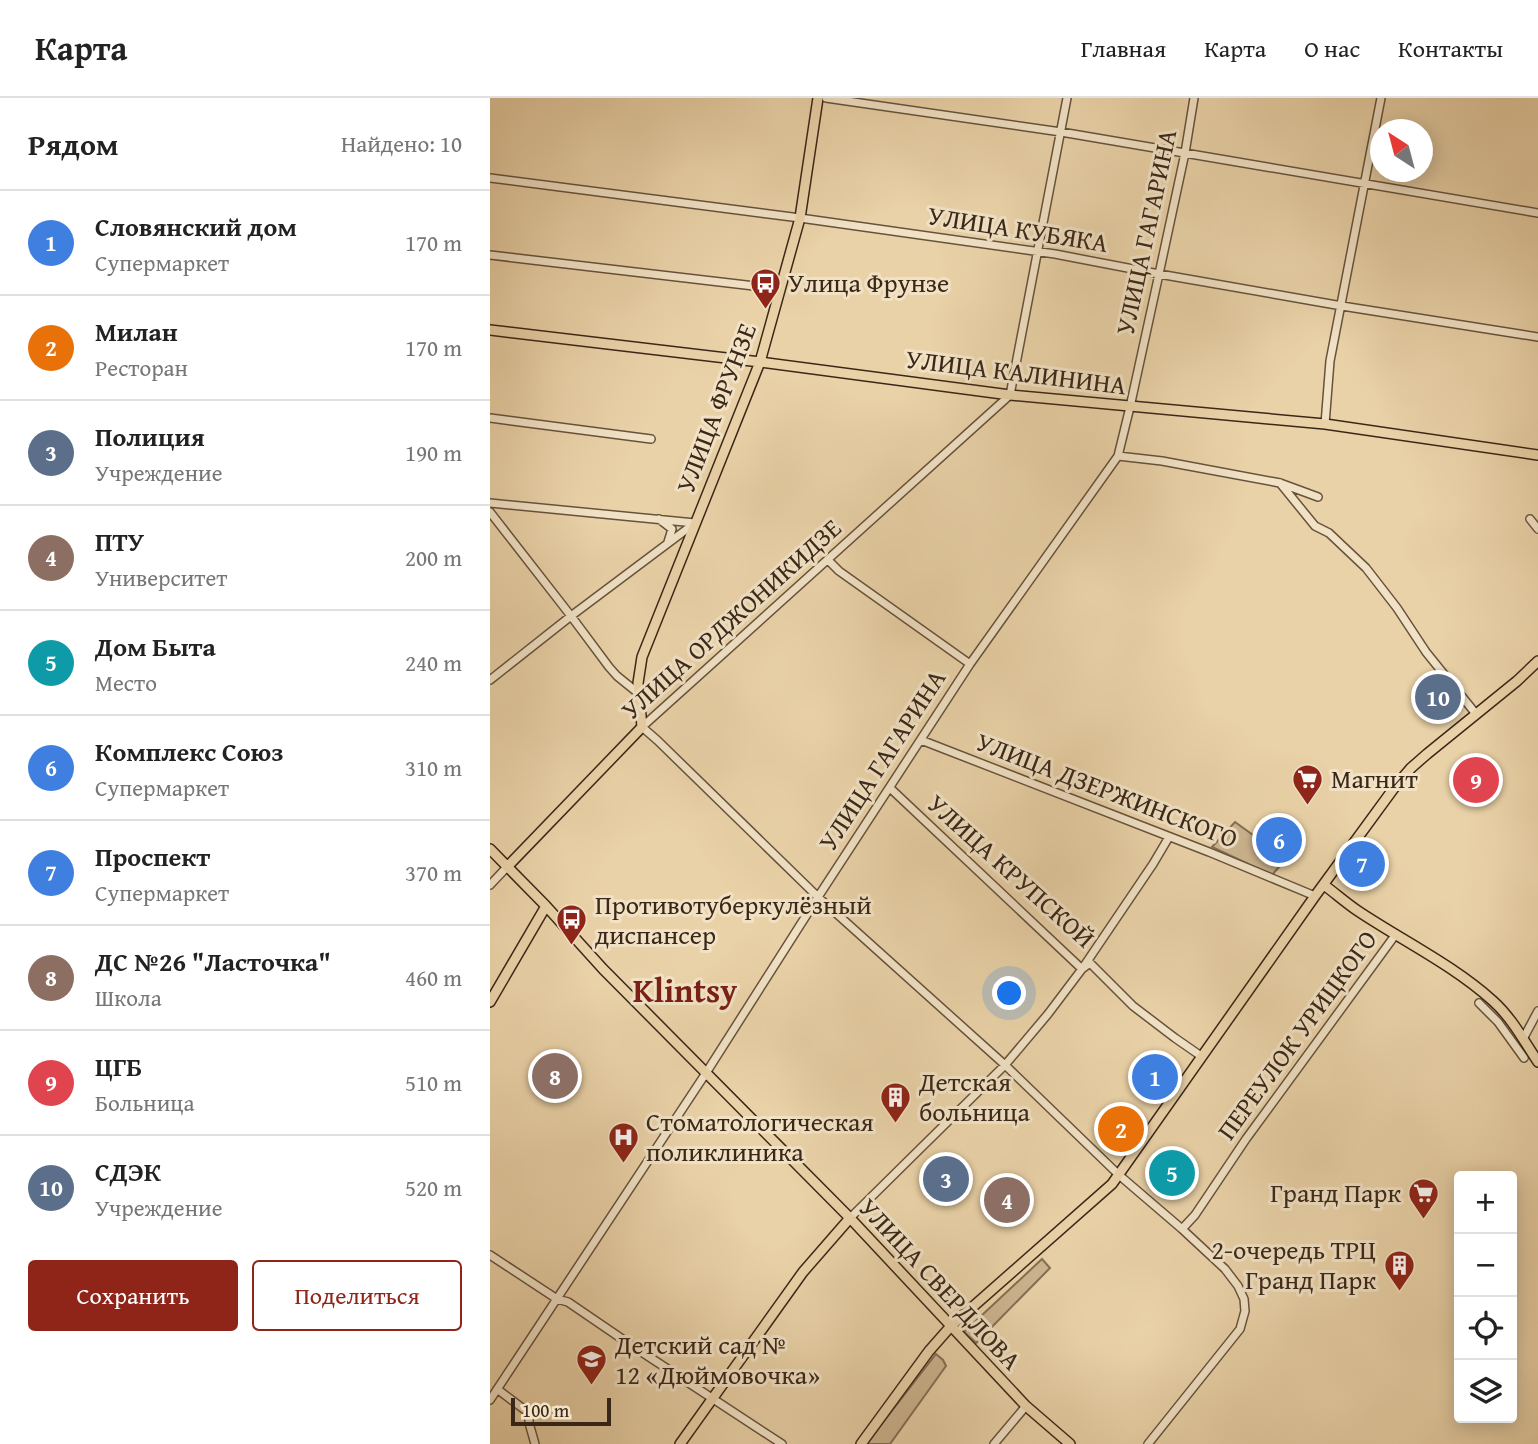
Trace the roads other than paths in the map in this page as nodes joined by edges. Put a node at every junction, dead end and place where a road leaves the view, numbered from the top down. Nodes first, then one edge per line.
1 (818, 98) edge
2 (826, 98) edge
3 (1067, 98) edge
4 (1194, 98) edge
5 (1381, 98) edge
6 (1060, 132) junction
7 (1185, 153) junction
8 (490, 178) edge
9 (1365, 183) junction
10 (1538, 212) edge
11 (800, 218) junction
12 (1037, 252) junction
13 (490, 255) edge
14 (1159, 274) junction
15 (780, 289) junction
16 (1342, 306) junction
17 (490, 330) edge
18 (1538, 337) edge
19 (760, 362) junction
20 (1010, 395) junction
21 (1130, 407) junction
22 (490, 418) edge
23 (1325, 424) junction
24 (651, 439) dead end
25 (1538, 454) edge
26 (1118, 456) junction
27 (1280, 483) junction
28 (1318, 497) dead end
29 (490, 503) edge
30 (490, 512) edge
31 (659, 519) junction
32 (1530, 519) dead end
33 (695, 523) junction
34 (1538, 529) edge
35 (667, 543) junction
36 (828, 559) junction
37 (571, 616) junction
38 (1538, 661) edge
39 (970, 664) junction
40 (490, 680) edge
41 (638, 693) junction
42 (1476, 714) junction
43 (642, 727) junction
44 (921, 740) junction
45 (890, 788) junction
46 (1169, 838) junction
47 (490, 849) edge
48 (507, 867) junction
49 (490, 885) edge
50 (1324, 885) junction
51 (1315, 896) junction
52 (818, 897) junction
53 (547, 906) junction
54 (1396, 934) junction
55 (1082, 969) junction
56 (490, 1002) edge
57 (1479, 1003) dead end
58 (1538, 1011) edge
59 (1523, 1039) junction
60 (1202, 1056) junction
61 (1524, 1058) dead end
62 (1538, 1062) edge
63 (1005, 1065) junction
64 (706, 1073) junction
65 (1119, 1175) junction
66 (850, 1218) junction
67 (1182, 1229) junction
68 (490, 1255) edge
69 (557, 1299) junction
70 (951, 1326) junction
71 (497, 1389) junction
72 (713, 1399) junction
73 (490, 1400) edge
74 (1026, 1406) junction
75 (535, 1444) edge
76 (680, 1444) edge
77 (782, 1444) edge
78 (861, 1444) edge
79 (994, 1444) edge
80 (1070, 1444) edge
81 (1147, 1444) edge

1 - 11 main road, УЛИЦА ФРУНЗЕ
2 - 6 street
3 - 6 street
4 - 7 street, УЛИЦА ГАГАРИНА
5 - 9 street
6 - 7 street
6 - 12 street
7 - 9 street
7 - 14 street, УЛИЦА ГАГАРИНА
8 - 11 street, УЛИЦА КУБЯКА
9 - 10 street
9 - 16 street
11 - 12 street, УЛИЦА КУБЯКА
11 - 15 main road, УЛИЦА ФРУНЗЕ
12 - 14 street, УЛИЦА КУБЯКА
12 - 20 street
13 - 15 street
14 - 16 street, УЛИЦА КУБЯКА
14 - 21 street, УЛИЦА ГАГАРИНА
15 - 19 main road, УЛИЦА ФРУНЗЕ
16 - 18 street, УЛИЦА КУБЯКА
16 - 23 street
17 - 19 main road, УЛИЦА КАЛИНИНА
19 - 20 main road, УЛИЦА КАЛИНИНА
19 - 33 main road, УЛИЦА ФРУНЗЕ
20 - 21 main road, УЛИЦА КАЛИНИНА
20 - 36 street, УЛИЦА ОРДЖОНИКИДЗЕ
21 - 23 main road, УЛИЦА КАЛИНИНА
21 - 26 street, УЛИЦА ГАГАРИНА
22 - 24 street
23 - 25 main road, УЛИЦА КАЛИНИНА
26 - 27 street
26 - 39 street, УЛИЦА ГАГАРИНА
27 - 28 street
27 - 42 street
29 - 31 street
30 - 37 street
31 - 33 street
31 - 35 street
32 - 34 street
33 - 35 street
33 - 41 main road, УЛИЦА ФРУНЗЕ
35 - 37 street
36 - 39 street
36 - 43 street, УЛИЦА ОРДЖОНИКИДЗЕ
37 - 40 street
37 - 41 street
38 - 42 main road
39 - 44 street, УЛИЦА ГАГАРИНА
41 - 43 main road, УЛИЦА ФРУНЗЕ
42 - 50 main road
43 - 48 main road, УЛИЦА ОРДЖОНИКИДЗЕ
43 - 52 street
44 - 45 street, УЛИЦА ГАГАРИНА
44 - 46 street, УЛИЦА ДЗЕРЖИНСКОГО
45 - 52 street, УЛИЦА ГАГАРИНА
45 - 55 street, УЛИЦА КРУПСКОЙ
46 - 51 street, УЛИЦА ДЗЕРЖИНСКОГО
46 - 55 street
47 - 48 main road, УЛИЦА СВЕРДЛОВА
48 - 49 street, УЛИЦА ОРДЖОНИКИДЗЕ
48 - 53 main road, УЛИЦА СВЕРДЛОВА
50 - 51 main road
50 - 54 main road
51 - 60 main road
52 - 63 street
52 - 64 street, УЛИЦА ГАГАРИНА
53 - 56 main road
53 - 64 main road, УЛИЦА СВЕРДЛОВА
54 - 59 main road
54 - 67 street, ПЕРЕУЛОК УРИЦКОГО
55 - 60 street, УЛИЦА КРУПСКОЙ
55 - 63 street
57 - 61 street
58 - 59 street
59 - 62 main road
60 - 65 main road
63 - 65 street
63 - 66 street
64 - 66 main road, УЛИЦА СВЕРДЛОВА
64 - 69 street, УЛИЦА ГАГАРИНА
65 - 67 street
65 - 70 main road
66 - 70 main road, УЛИЦА СВЕРДЛОВА
66 - 72 main road
67 - 81 street
68 - 69 street
69 - 71 street, УЛИЦА ГАГАРИНА
69 - 72 street
70 - 74 main road, УЛИЦА СВЕРДЛОВА
70 - 78 main road
71 - 73 street, УЛИЦА ГАГАРИНА
71 - 75 street
72 - 76 main road
72 - 77 street
74 - 79 street
74 - 80 main road, УЛИЦА СВЕРДЛОВА

